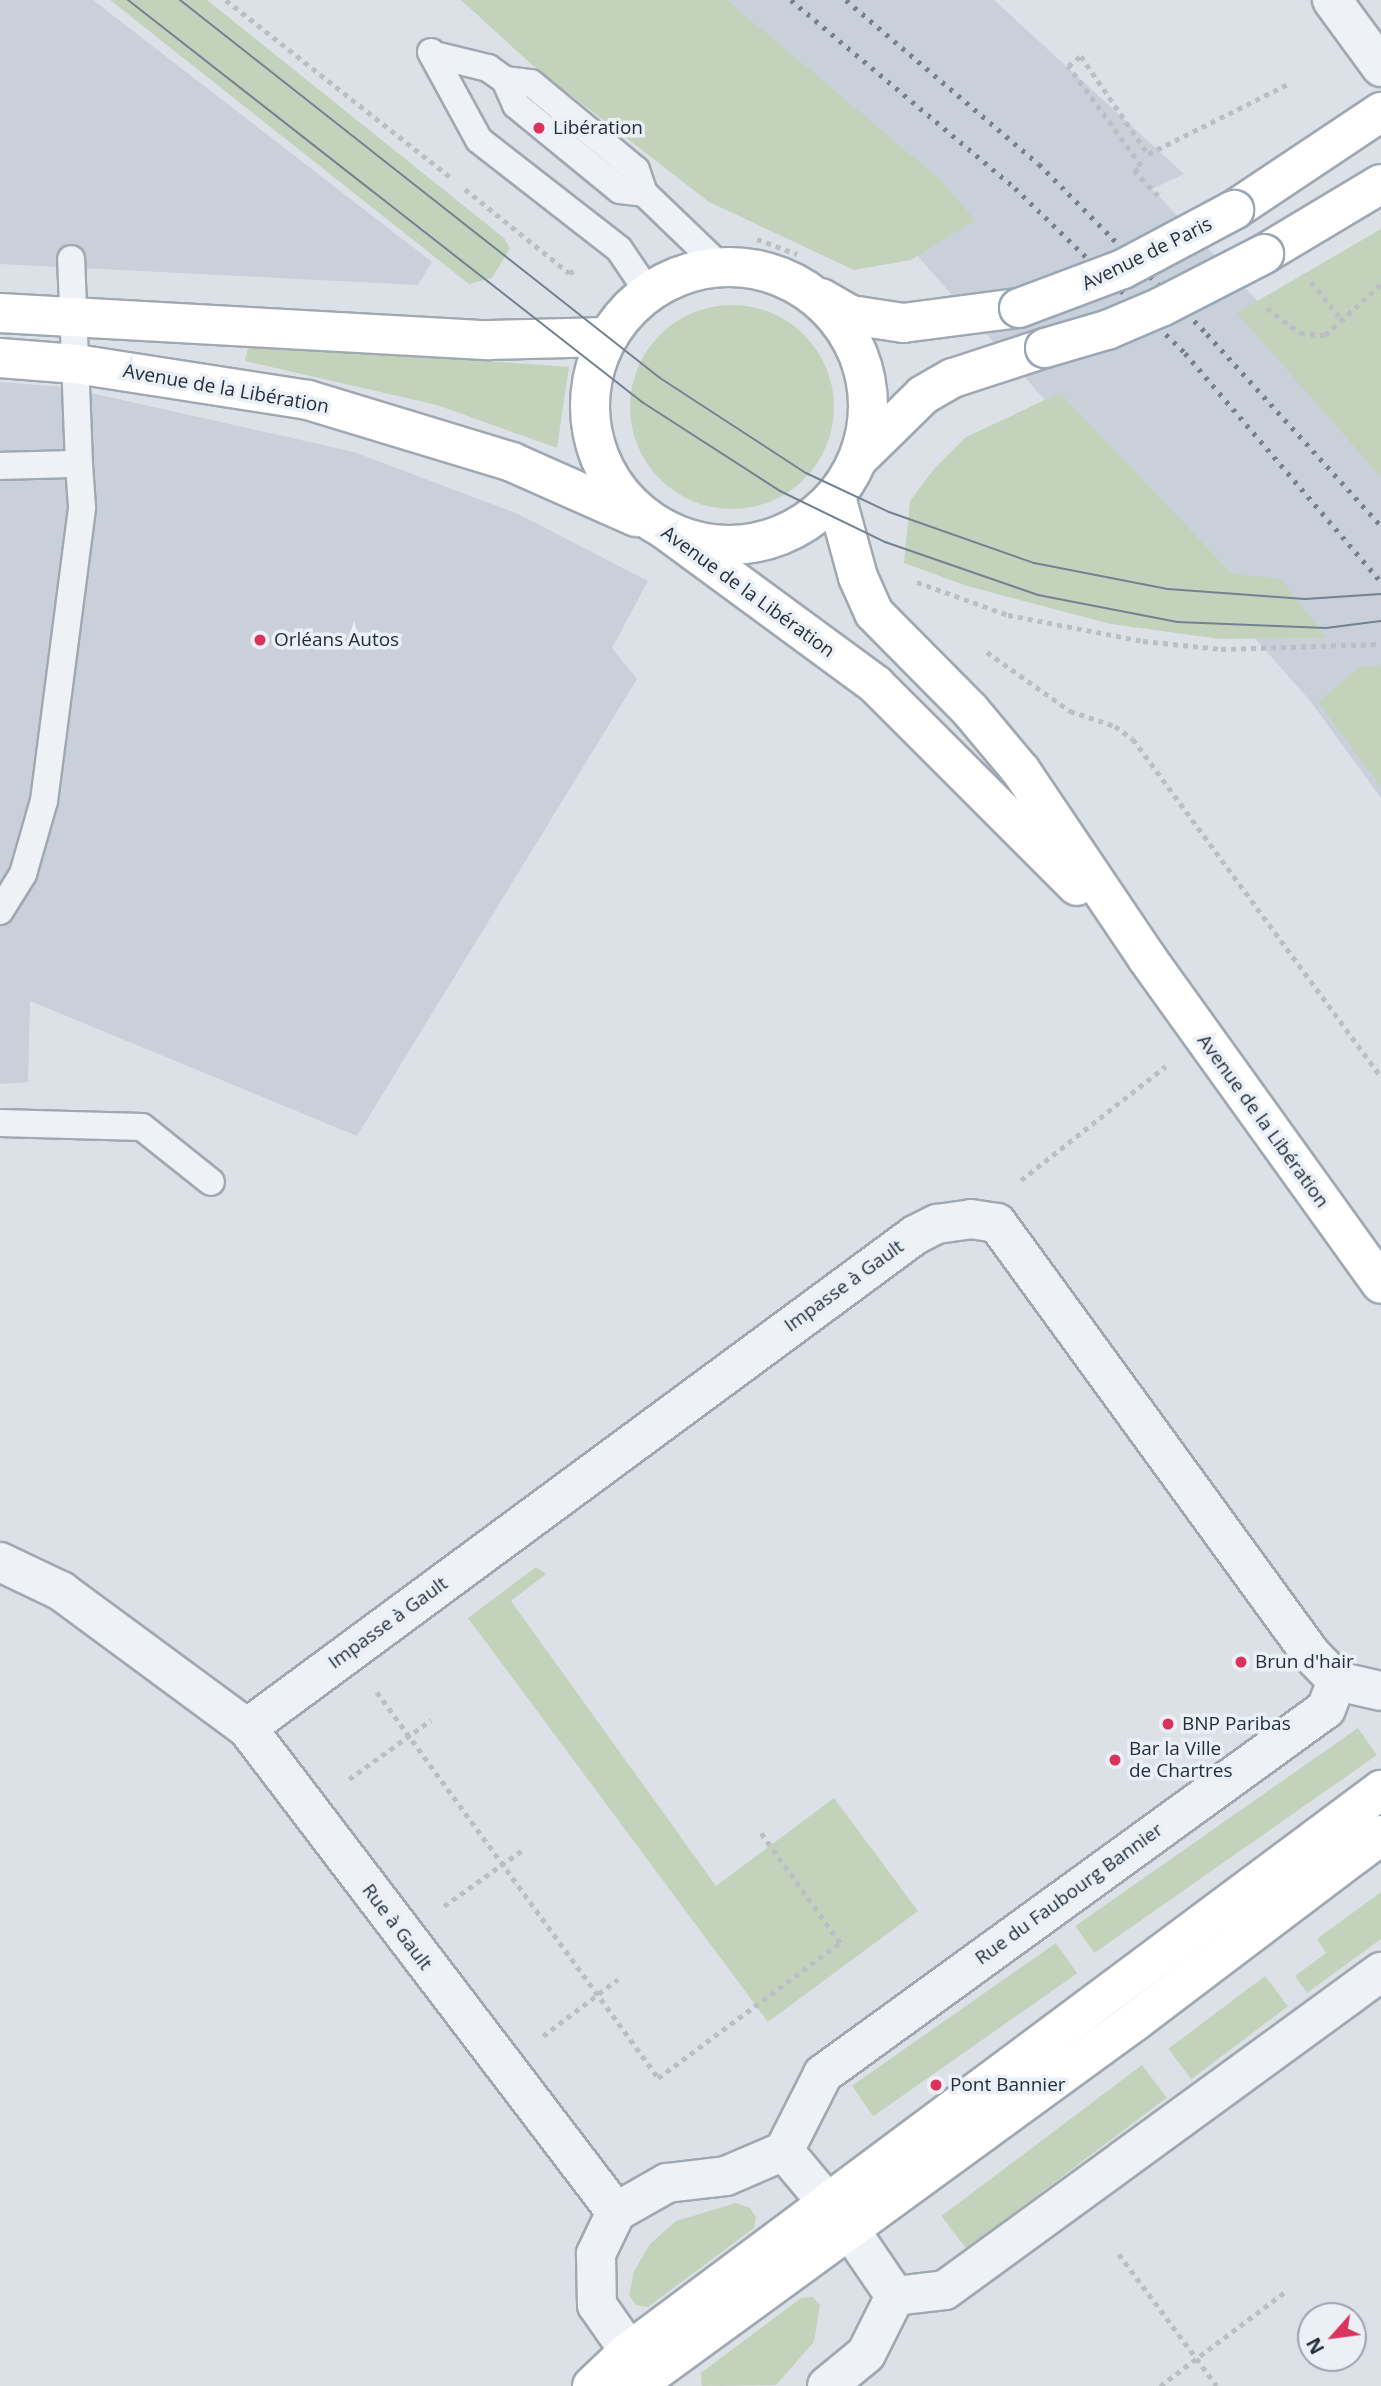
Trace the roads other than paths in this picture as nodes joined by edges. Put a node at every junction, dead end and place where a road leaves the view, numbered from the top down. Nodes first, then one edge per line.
1 (1332, 0) edge
2 (1381, 67) edge
3 (1381, 112) edge
4 (1381, 184) edge
5 (71, 259) dead end
6 (721, 267) junction
7 (808, 291) junction
8 (648, 292) junction
9 (0, 313) edge
10 (74, 317) junction
11 (608, 337) junction
12 (0, 358) edge
13 (76, 364) junction
14 (859, 458) junction
15 (79, 464) junction
16 (0, 466) edge
17 (836, 497) junction
18 (664, 529) junction
19 (0, 911) edge
20 (1147, 958) junction
21 (0, 1123) edge
22 (211, 1182) dead end
23 (1381, 1284) edge
24 (0, 1562) edge
25 (1337, 1681) junction
26 (1381, 1691) edge
27 (247, 1728) junction
28 (1381, 1790) edge
29 (1381, 1835) edge
30 (1381, 1972) edge
31 (784, 2151) junction
32 (616, 2212) junction
33 (839, 2217) junction
34 (895, 2295) junction
35 (641, 2376) edge
36 (592, 2386) edge
37 (827, 2386) edge

1 - 2 street
3 - 7 main road, Avenue de Paris, bridge
4 - 14 main road, bridge
5 - 10 lane
6 - 7 main road
6 - 8 main road
6 - 8 lane
7 - 14 main road
8 - 11 main road
9 - 10 main road
10 - 11 main road
10 - 13 lane
11 - 18 main road
12 - 13 main road, Avenue de la Libération
13 - 15 lane
13 - 18 main road, Avenue de la Libération
14 - 17 main road
15 - 16 lane
15 - 19 lane
17 - 18 main road
17 - 20 main road, Avenue de la Libération
18 - 20 main road, Avenue de la Libération
20 - 23 main road, Avenue de la Libération
21 - 22 lane
24 - 27 street, Rue à Gault
25 - 26 street
25 - 27 street, Impasse à Gault
25 - 31 street, Rue du Faubourg Bannier
27 - 32 street, Rue à Gault
28 - 33 main road
29 - 33 main road
30 - 34 street
31 - 32 street
31 - 33 street
32 - 35 street
33 - 34 street
33 - 35 main road
34 - 37 street
35 - 36 main road

